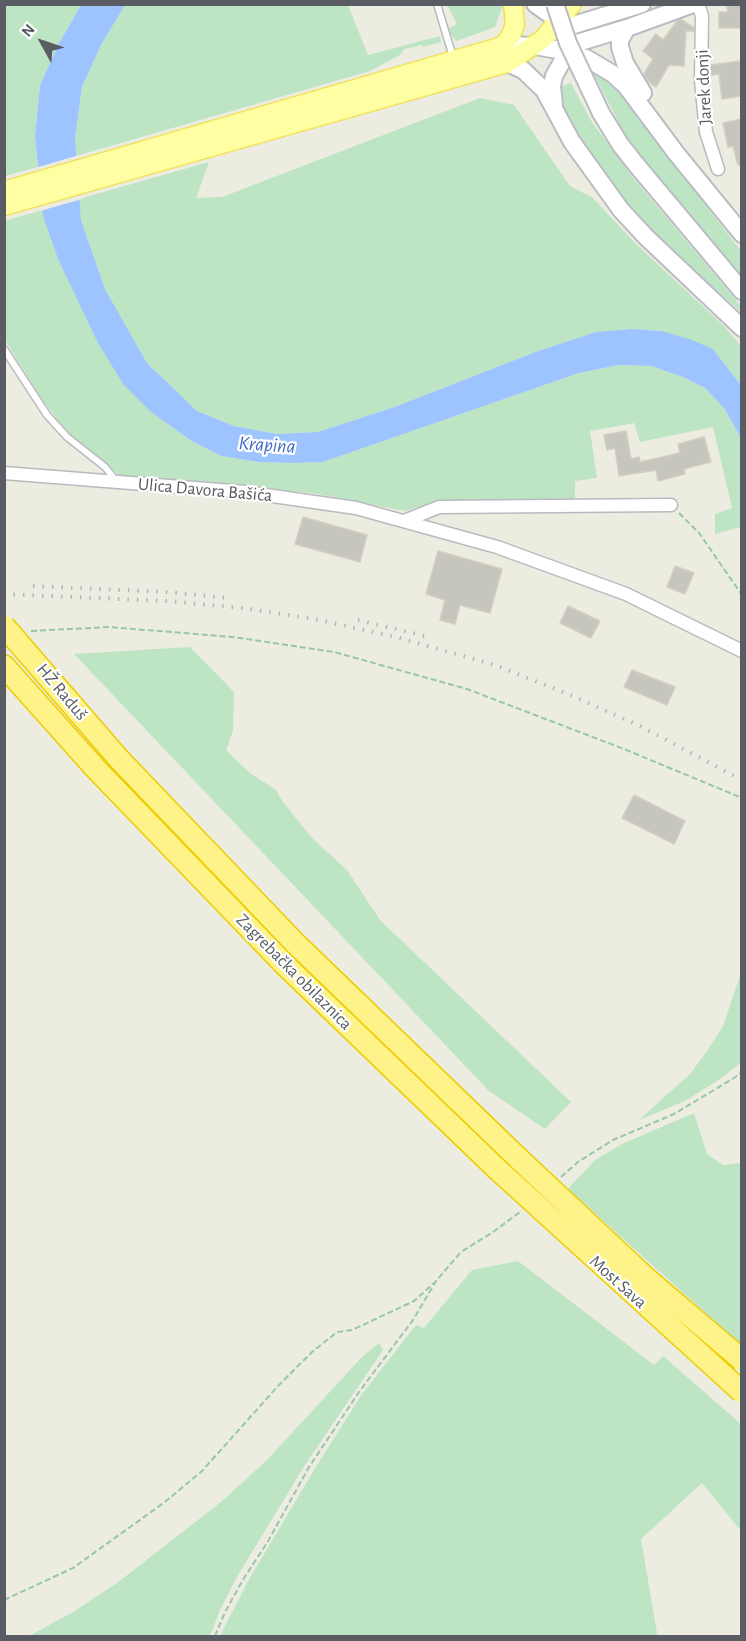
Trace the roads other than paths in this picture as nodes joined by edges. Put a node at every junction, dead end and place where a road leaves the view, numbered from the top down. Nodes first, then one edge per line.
1 (436, 4) edge
2 (513, 4) edge
3 (535, 4) edge
4 (572, 4) edge
5 (642, 4) edge
6 (693, 4) edge
7 (698, 4) edge
8 (615, 8) edge
9 (593, 30) junction
10 (621, 30) junction
11 (563, 32) edge
12 (506, 51) junction
13 (454, 60) junction
14 (554, 106) junction
15 (656, 127) junction
16 (203, 141) junction
17 (718, 169) dead end
18 (4, 191) edge
19 (4, 206) edge
20 (741, 234) edge
21 (741, 291) edge
22 (741, 328) edge
23 (4, 349) edge
24 (4, 473) edge
25 (117, 482) junction
26 (671, 505) road end
27 (404, 521) junction
28 (4, 626) edge
29 (741, 651) edge
30 (4, 666) edge
31 (119, 759) joint
32 (96, 769) joint
33 (518, 1158) joint
34 (496, 1169) joint
35 (741, 1360) edge
36 (741, 1392) edge

1 - 13 lane
2 - 12 main road
3 - 11 main road
4 - 11 main road
5 - 8 main road
6 - 10 main road
7 - 17 street, Jarek donji
8 - 9 main road
8 - 11 main road
9 - 10 main road
9 - 11 main road
10 - 11 main road
10 - 15 main road
11 - 12 main road
11 - 12 main road
11 - 14 main road
11 - 15 main road
11 - 21 main road, bridge
12 - 13 main road
12 - 14 main road
12 - 16 main road
13 - 16 main road
14 - 22 main road
15 - 20 main road
16 - 18 main road
16 - 19 main road
23 - 25 lane
24 - 25 street, Ulica Davora Bašića
25 - 27 street, Ulica Davora Bašića
26 - 27 street
27 - 29 street, Ulica Davora Bašića
28 - 31 highway, HŽ Raduš, bridge
30 - 32 highway, HŽ Raduš
31 - 33 highway, Zagrebačka obilaznica
32 - 34 highway, Zagrebačka obilaznica
33 - 35 highway, Most Sava, bridge
34 - 36 highway, Most Sava, bridge

